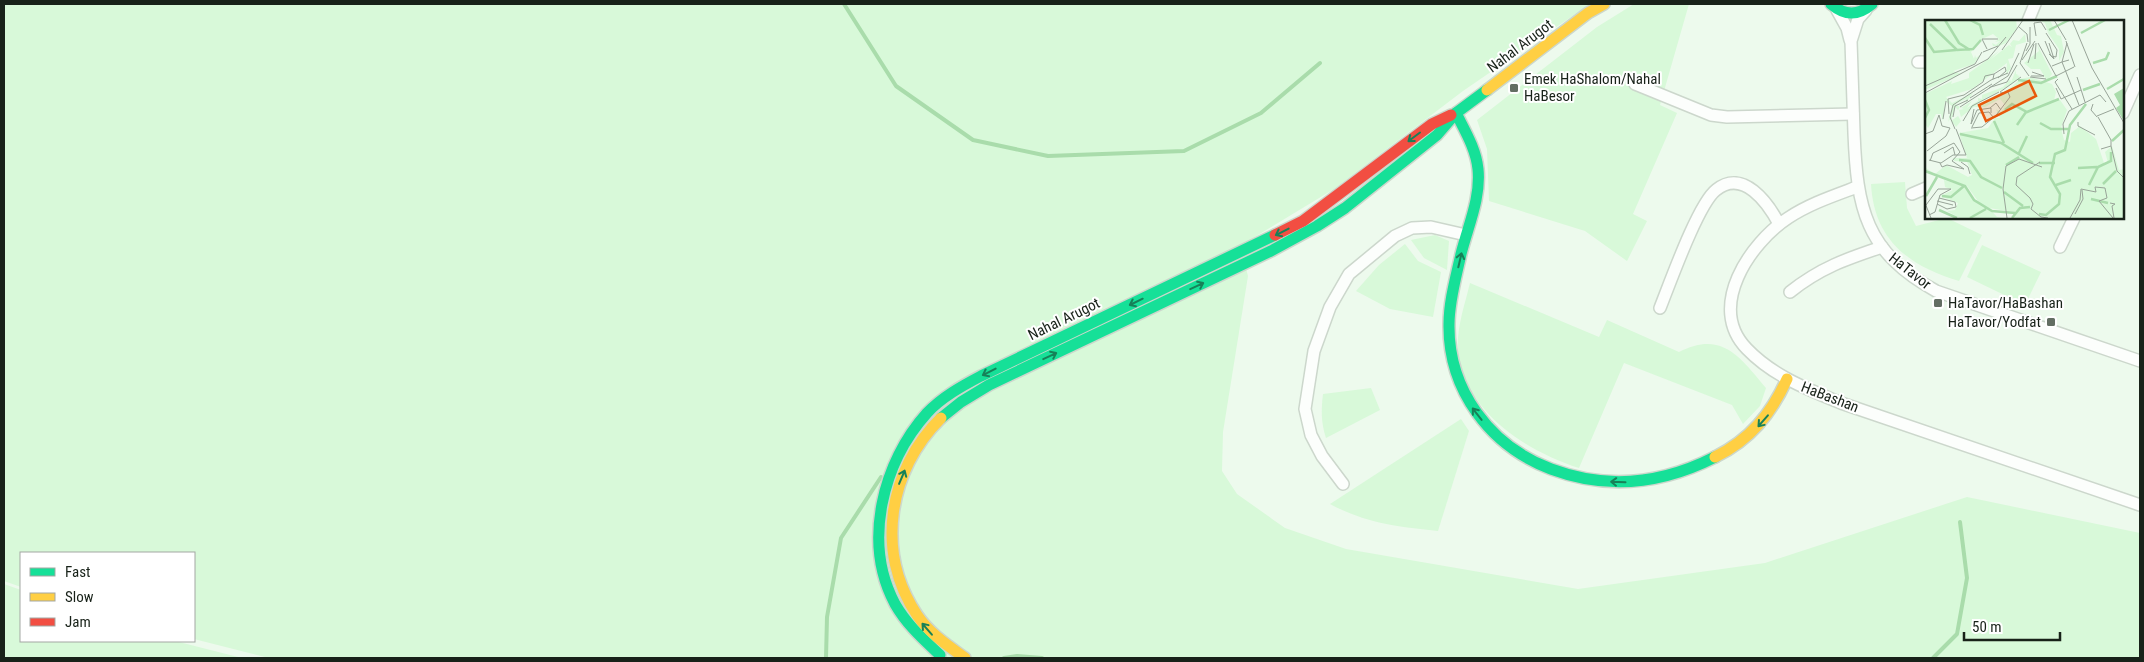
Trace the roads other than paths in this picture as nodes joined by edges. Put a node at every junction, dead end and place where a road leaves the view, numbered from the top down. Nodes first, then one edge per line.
1 (1604, 4) edge
2 (2035, 4) edge
3 (1832, 5) edge
4 (1869, 7) edge
5 (2028, 20) edge
6 (1850, 42) junction
7 (2140, 75) edge
8 (1635, 84) dead end
9 (2124, 111) edge
10 (1456, 113) junction
11 (1853, 114) junction
12 (1857, 187) junction
13 (1925, 188) edge
14 (1912, 194) dead end
15 (2074, 219) edge
16 (1779, 224) junction
17 (1466, 235) junction
18 (1882, 247) junction
19 (2060, 247) dead end
20 (1790, 292) dead end
21 (1660, 308) dead end
22 (2140, 361) edge
23 (1787, 379) junction
24 (1343, 484) dead end
25 (2140, 505) edge
26 (944, 658) edge
27 (966, 658) edge

1 - 10 street, Nahal Arugot
2 - 5 street
3 - 4 street
3 - 6 street, HaTavor
4 - 6 street, HaTavor
6 - 11 street, HaTavor
7 - 9 street
8 - 11 street
10 - 17 street
10 -> 26 street, Nahal Arugot
27 -> 10 street, Nahal Arugot
11 - 12 street, HaTavor
12 - 16 street, HaBashan
12 - 18 street, HaTavor
13 - 14 street
15 - 19 street
16 - 21 street
16 - 23 street, HaBashan
23 -> 17 street
17 - 24 street
18 - 20 street
18 - 22 street, HaTavor
23 - 25 street, HaBashan

